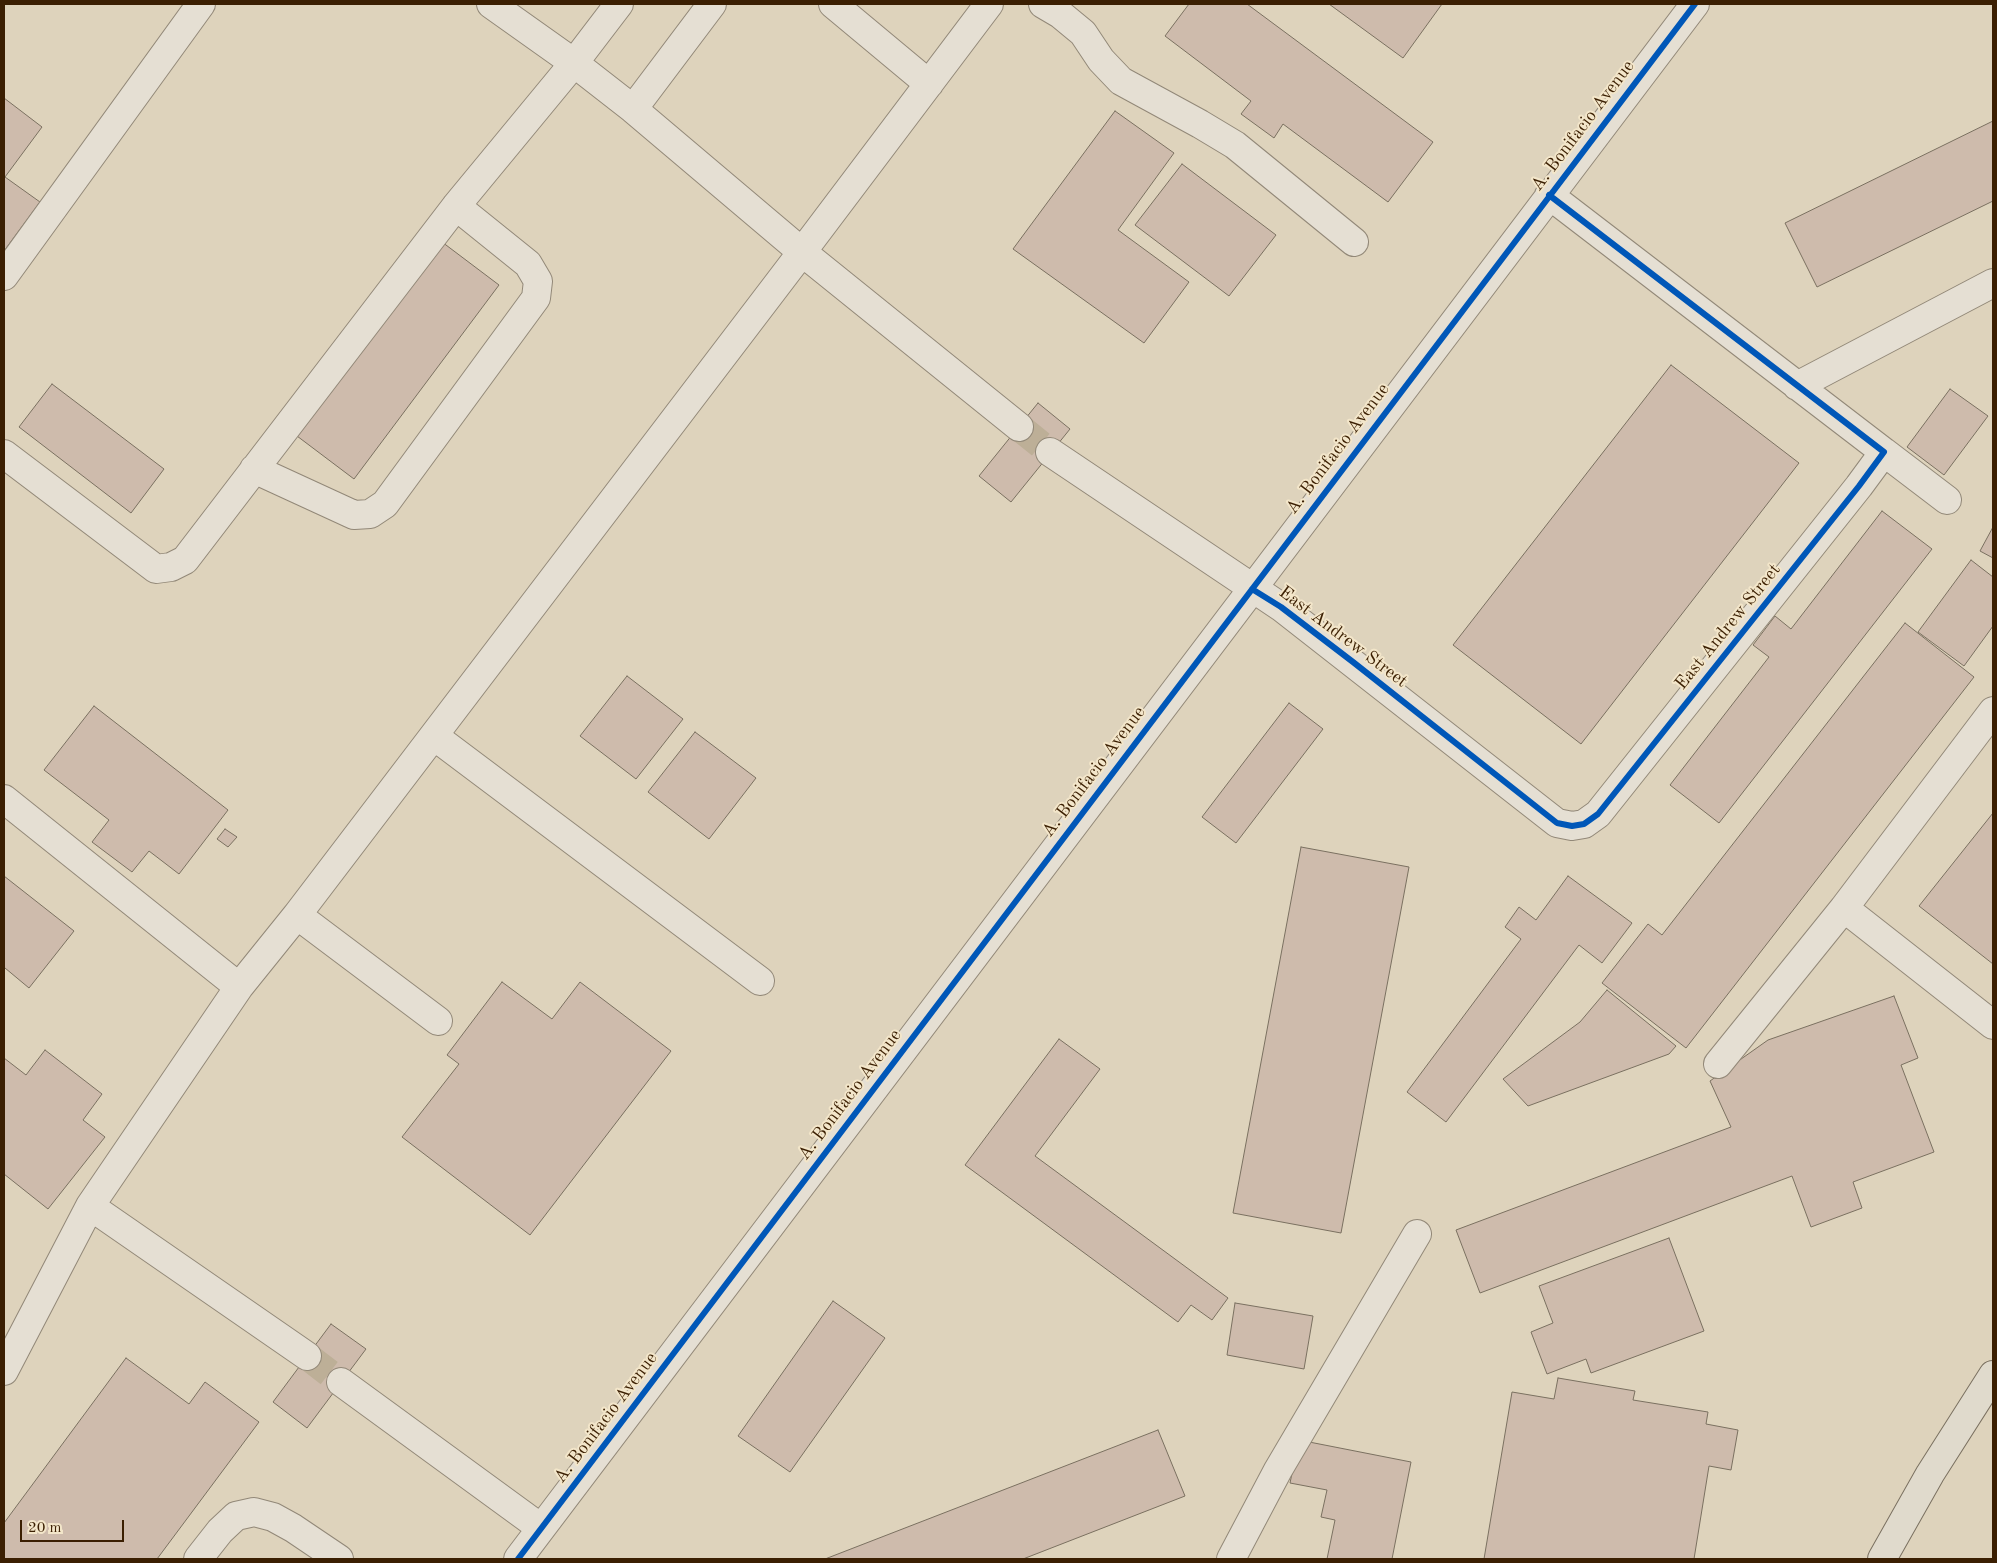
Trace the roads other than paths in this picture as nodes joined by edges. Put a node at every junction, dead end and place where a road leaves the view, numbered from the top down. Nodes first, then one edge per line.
1 (202, 4) edge
2 (491, 4) edge
3 (619, 4) edge
4 (712, 4) edge
5 (833, 4) edge
6 (989, 4) edge
7 (1043, 4) edge
8 (1695, 4) edge
9 (574, 63) junction
10 (929, 84) junction
11 (633, 109) junction
12 (1549, 195) junction
13 (456, 206) junction
14 (1354, 242) dead end
15 (802, 252) junction
16 (4, 276) edge
17 (1993, 283) edge
18 (1797, 386) junction
19 (1019, 427) tunnel mouth
20 (1050, 452) tunnel mouth
21 (1884, 452) junction
22 (4, 454) edge
23 (254, 469) junction
24 (1947, 500) dead end
25 (1252, 589) junction
26 (1993, 711) edge
27 (434, 736) junction
28 (4, 799) edge
29 (1844, 908) junction
30 (298, 916) junction
31 (760, 981) dead end
32 (239, 987) junction
33 (438, 1021) dead end
34 (1993, 1025) edge
35 (1718, 1064) dead end
36 (90, 1206) junction
37 (1417, 1234) dead end
38 (307, 1356) tunnel mouth
39 (4, 1371) edge
40 (1993, 1375) edge
41 (341, 1382) tunnel mouth
42 (541, 1528) junction
43 (198, 1559) edge
44 (339, 1559) edge
45 (518, 1559) edge
46 (1231, 1559) edge
47 (1882, 1559) edge

1 - 16 street
2 - 9 street
3 - 9 street
4 - 11 street
5 - 10 street
6 - 10 street
7 - 14 street
8 - 12 street, A. Bonifacio Avenue
9 - 11 street
9 - 13 street
10 - 15 street
11 - 15 street
12 - 18 street
12 - 25 street, A. Bonifacio Avenue
13 - 23 street
13 - 23 street
15 - 19 street
15 - 27 street
17 - 18 street
18 - 21 street
20 - 25 street, East Andrew Street
21 - 24 street
21 - 25 street, East Andrew Street
22 - 23 street
25 - 42 street, A. Bonifacio Avenue
26 - 29 street
27 - 30 street
27 - 31 street
28 - 32 street
29 - 34 street
29 - 35 street
30 - 32 street
30 - 33 street
32 - 36 street
36 - 38 street
36 - 39 street
37 - 46 street
40 - 47 main road
41 - 42 street
42 - 45 street, A. Bonifacio Avenue
43 - 44 street

